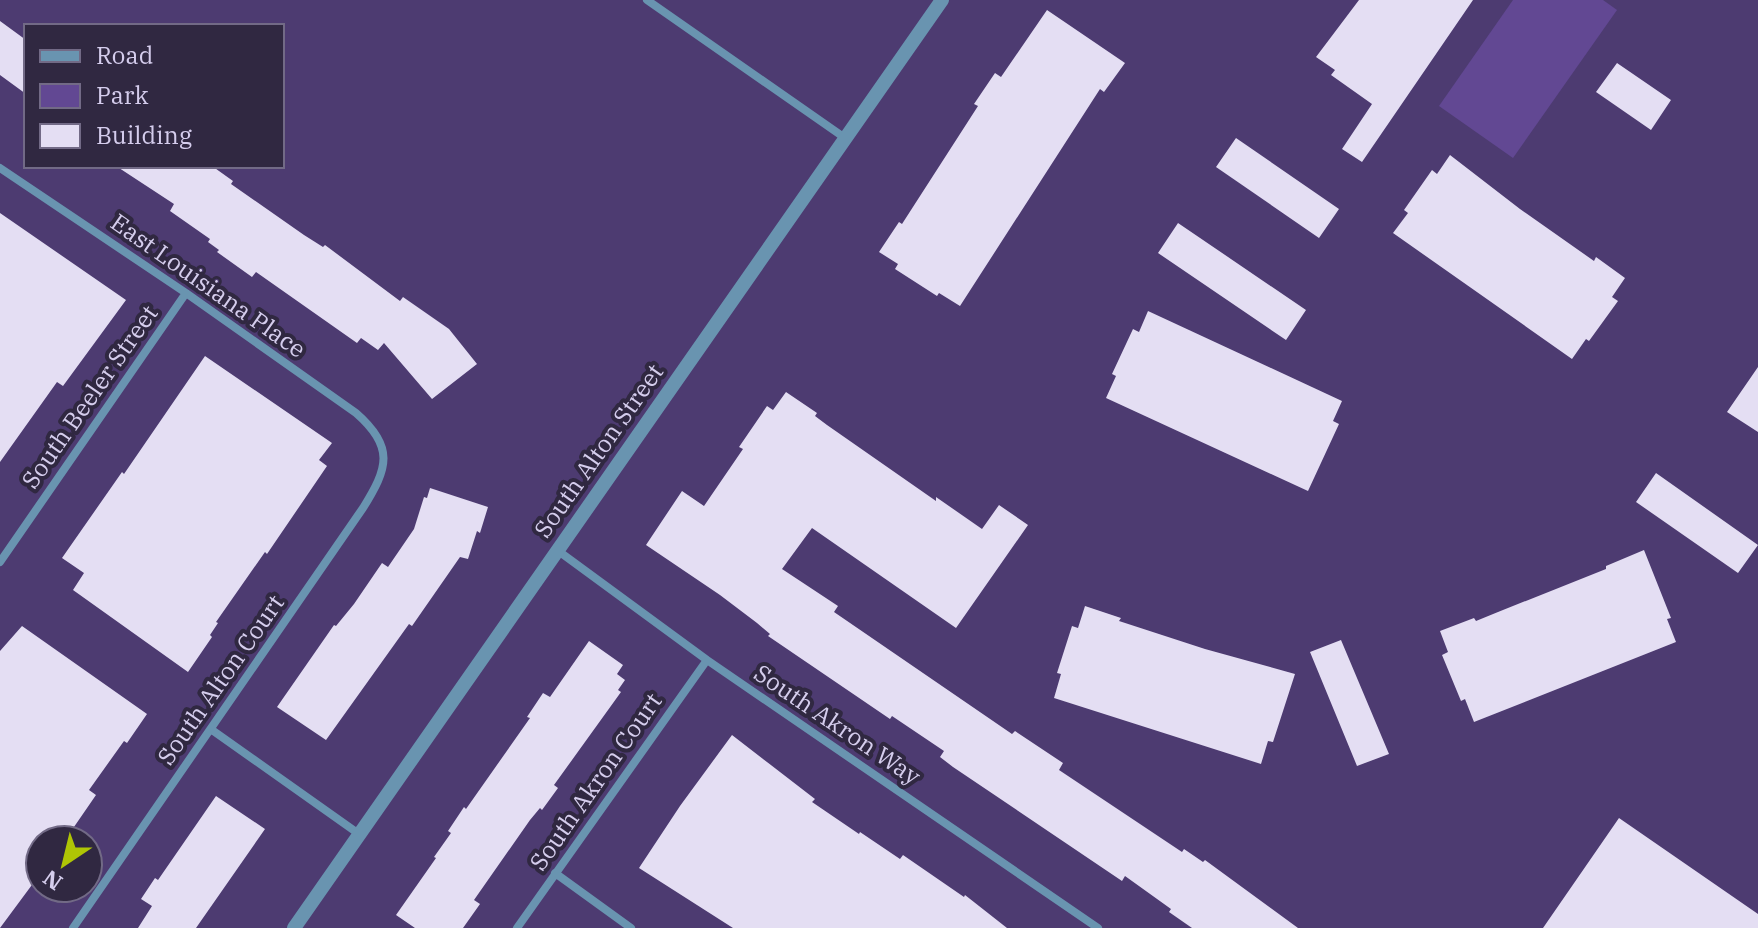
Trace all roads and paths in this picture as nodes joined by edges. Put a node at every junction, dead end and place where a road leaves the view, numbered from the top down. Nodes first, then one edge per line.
1 (647, 0) edge
2 (942, 0) edge
3 (845, 138) junction
4 (0, 168) edge
5 (186, 293) junction
6 (383, 446) joint
7 (557, 550) junction
8 (0, 562) edge
9 (707, 660) junction
10 (212, 730) junction
11 (359, 834) junction
12 (555, 873) junction
13 (73, 928) edge
14 (294, 928) edge
15 (517, 928) edge
16 (631, 928) edge
17 (1098, 928) edge

1 - 3 street
2 - 3 street, South Alton Street
3 - 7 street, South Alton Street
4 - 5 street, East Louisiana Place
5 - 6 street, East Louisiana Place
5 - 8 street, South Beeler Street
6 - 10 street, South Alton Court
7 - 9 street, South Akron Way
7 - 11 street, South Alton Street
9 - 12 street, South Akron Court
9 - 17 street, South Akron Way
10 - 11 street
10 - 13 street, South Alton Court
11 - 14 street, South Alton Street
12 - 15 street, South Akron Court
12 - 16 street

